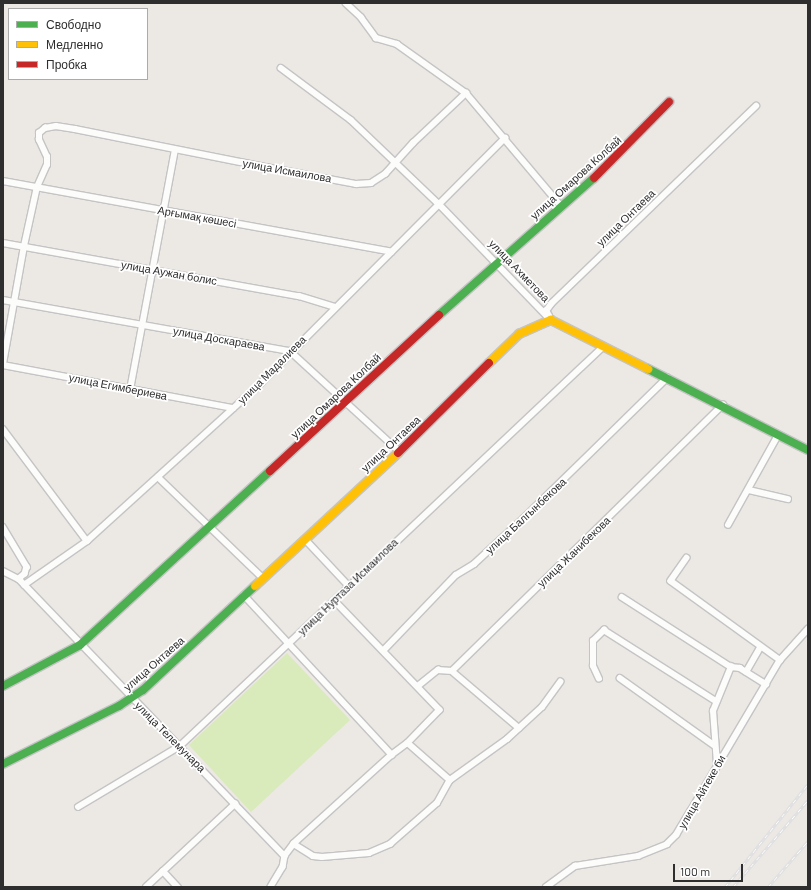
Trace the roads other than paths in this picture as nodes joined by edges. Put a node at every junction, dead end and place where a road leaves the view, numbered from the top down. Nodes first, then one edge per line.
1 (346, 3) edge
2 (282, 68) dead end
3 (466, 93) junction
4 (669, 102) dead end
5 (756, 106) dead end
6 (505, 138) junction
7 (175, 150) junction
8 (396, 163) junction
9 (3, 181) edge
10 (37, 187) junction
11 (439, 204) junction
12 (562, 207) junction
13 (165, 212) junction
14 (3, 243) edge
15 (24, 246) junction
16 (392, 252) junction
17 (496, 263) junction
18 (154, 270) junction
19 (3, 300) edge
20 (13, 302) junction
21 (334, 307) junction
22 (551, 320) junction
23 (142, 325) junction
24 (603, 347) junction
25 (290, 351) junction
26 (3, 364) edge
27 (667, 378) junction
28 (130, 390) junction
29 (347, 402) junction
30 (724, 405) junction
31 (233, 408) junction
32 (3, 429) edge
33 (778, 436) junction
34 (808, 450) edge
35 (399, 451) junction
36 (158, 478) junction
37 (749, 490) junction
38 (788, 499) dead end
39 (728, 525) dead end
40 (211, 526) junction
41 (3, 527) edge
42 (305, 539) junction
43 (88, 541) junction
44 (687, 558) dead end
45 (3, 571) edge
46 (11, 574) junction
47 (3, 578) edge
48 (264, 578) junction
49 (19, 579) junction
50 (24, 585) junction
51 (349, 586) junction
52 (244, 595) junction
53 (622, 597) dead end
54 (335, 601) junction
55 (808, 629) edge
56 (289, 643) junction
57 (80, 644) junction
58 (760, 648) junction
59 (383, 651) junction
60 (780, 660) junction
61 (731, 666) junction
62 (452, 671) junction
63 (746, 672) junction
64 (620, 678) dead end
65 (599, 679) dead end
66 (560, 682) dead end
67 (766, 684) junction
68 (3, 686) edge
69 (418, 686) junction
70 (132, 699) junction
71 (716, 701) junction
72 (519, 728) junction
73 (408, 743) junction
74 (180, 746) junction
75 (714, 746) junction
76 (392, 755) junction
77 (3, 764) edge
78 (717, 764) junction
79 (450, 780) junction
80 (235, 804) junction
81 (78, 807) dead end
82 (294, 844) junction
83 (285, 856) junction
84 (163, 871) junction
85 (146, 887) edge
86 (178, 887) edge
87 (271, 887) edge
88 (546, 887) edge

1 - 3 street
2 - 8 street, улица Ахметова
3 - 6 street
3 - 8 street, улица Исмаилова
4 - 12 main road, улица Омарова Колбай
5 - 22 street, улица Онтаева
6 - 11 street, улица Мадалиева
6 - 12 street
7 - 8 street, улица Исмаилова
7 - 10 street, улица Исмаилова
7 - 13 street
8 - 11 street, улица Ахметова
9 - 10 street, Арғымақ көшесі
10 - 13 street, Арғымақ көшесі
10 - 15 street
11 - 16 street, улица Мадалиева
11 - 17 street, улица Ахметова
12 - 17 main road, улица Омарова Колбай
13 - 16 street, Арғымақ көшесі
13 - 18 street
14 - 15 street, улица Аужан болис
15 - 18 street, улица Аужан болис
15 - 20 street
16 - 21 street, улица Мадалиева
17 - 22 street, улица Ахметова
17 - 29 main road, улица Омарова Колбай
18 - 21 street, улица Аужан болис
18 - 23 street
19 - 20 street, улица Доскараева
20 - 23 street, улица Доскараева
20 - 26 street
21 - 25 street, улица Мадалиева
22 - 24 main road, улица Ахметова
22 - 35 main road, улица Онтаева
23 - 25 street, улица Доскараева
23 - 28 street
24 - 27 main road, улица Ахметова
24 - 51 street, улица Нуртаза Исмаилова
25 - 29 street
25 - 31 street, улица Мадалиева
26 - 28 street, улица Егимбериева
27 - 30 main road, улица Ахметова
27 - 59 street, улица Балгынбекова
28 - 31 street, улица Егимбериева
29 - 35 street
29 - 40 main road, улица Омарова Колбай
30 - 33 main road, улица Ахметова
30 - 62 street, улица Жанибекова
31 - 36 street, улица Мадалиева
32 - 43 street
33 - 34 main road, улица Ахметова
33 - 37 street
35 - 42 main road, улица Онтаева
36 - 40 street
36 - 43 street, улица Мадалиева
37 - 38 street
37 - 39 street
40 - 48 street
40 - 57 main road, улица Омарова Колбай
41 - 49 street
42 - 48 main road, улица Онтаева
42 - 51 street
43 - 50 street, улица Мадалиева
44 - 58 street
45 - 46 street, улица Телемунара
46 - 47 street
46 - 49 street, улица Телемунара
48 - 52 main road, улица Онтаева
49 - 50 street, улица Телемунара
50 - 57 street, улица Телемунара
51 - 54 street, улица Нуртаза Исмаилова
52 - 56 street
52 - 70 main road, улица Онтаева
53 - 61 street
54 - 56 street, улица Нуртаза Исмаилова
54 - 59 street
55 - 60 street, улица Айтеке би
56 - 74 street, улица Нуртаза Исмаилова
56 - 76 street
57 - 68 main road, улица Омарова Колбай
57 - 70 street, улица Телемунара
58 - 60 street
58 - 63 street
59 - 69 street
60 - 67 street, улица Айтеке би
61 - 63 street
61 - 71 street
62 - 69 street
62 - 72 street
63 - 67 street
64 - 75 street
65 - 71 street
66 - 72 street
67 - 78 street, улица Айтеке би
69 - 73 street
70 - 74 street, улица Телемунара
70 - 77 main road, улица Онтаева
71 - 75 street
72 - 79 street
73 - 76 street
73 - 79 street
74 - 80 street, улица Телемунара
74 - 81 street, улица Нуртаза Исмаилова
75 - 78 street
76 - 82 street
78 - 88 street, улица Айтеке би
79 - 82 street
80 - 83 street, улица Телемунара
80 - 84 street
82 - 83 street
83 - 87 street
84 - 85 street
84 - 86 street

